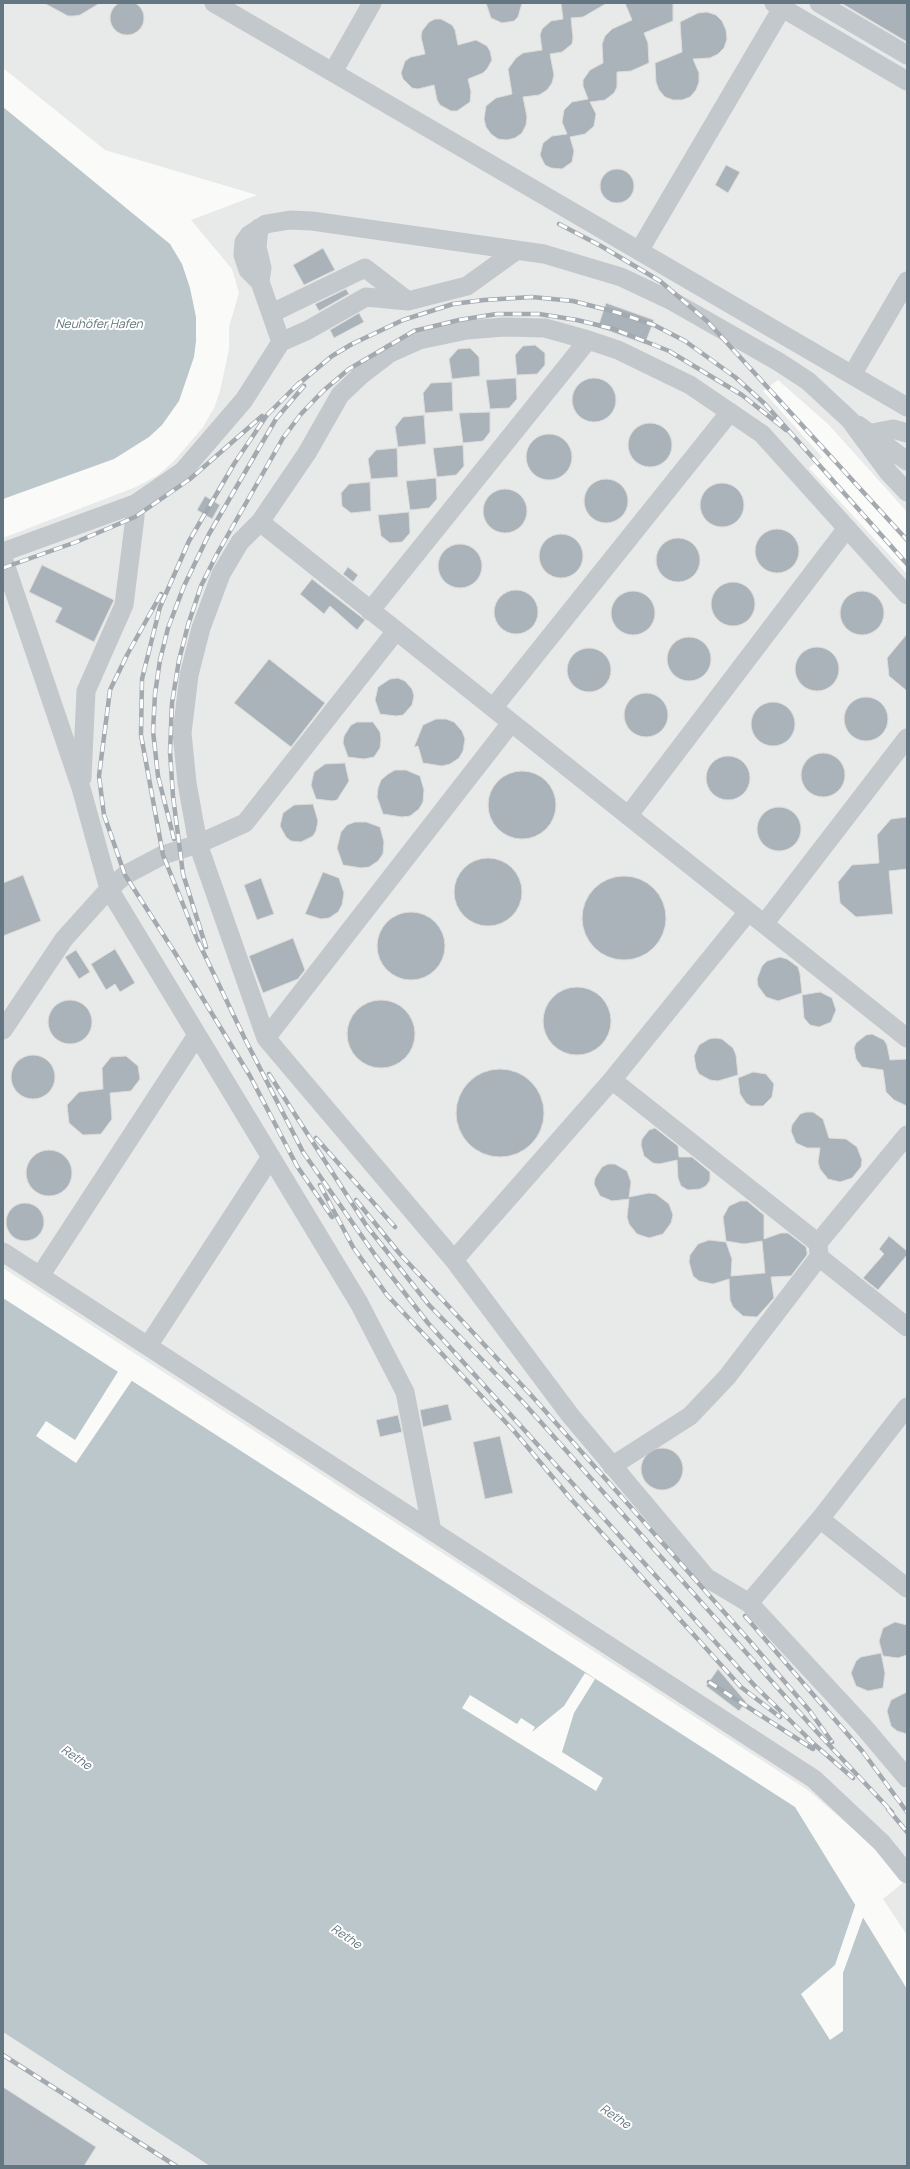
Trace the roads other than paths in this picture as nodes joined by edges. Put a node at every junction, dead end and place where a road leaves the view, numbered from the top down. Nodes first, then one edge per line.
1 (214, 3) edge
2 (372, 3) edge
3 (819, 3) edge
4 (778, 5) edge
5 (907, 55) edge
6 (333, 72) junction
7 (907, 81) edge
8 (517, 250) junction
9 (639, 251) junction
10 (907, 281) edge
11 (408, 301) junction
12 (272, 313) junction
13 (588, 340) junction
14 (282, 342) junction
15 (852, 375) junction
16 (907, 407) edge
17 (730, 412) junction
18 (850, 420) junction
19 (872, 432) junction
20 (907, 433) edge
21 (907, 461) edge
22 (907, 492) edge
23 (134, 504) junction
24 (260, 522) junction
25 (847, 528) junction
26 (3, 552) edge
27 (3, 558) edge
28 (907, 595) edge
29 (370, 611) junction
30 (396, 631) junction
31 (493, 708) junction
32 (511, 723) junction
33 (907, 738) edge
34 (81, 788) junction
35 (628, 816) junction
36 (198, 844) junction
37 (109, 889) junction
38 (748, 912) junction
39 (764, 924) junction
40 (3, 1030) edge
41 (198, 1035) junction
42 (907, 1037) edge
43 (266, 1038) junction
44 (612, 1080) junction
45 (907, 1135) edge
46 (271, 1158) junction
47 (818, 1250) junction
48 (3, 1252) edge
49 (454, 1260) junction
50 (40, 1276) junction
51 (907, 1327) edge
52 (148, 1346) junction
53 (907, 1406) edge
54 (612, 1466) junction
55 (820, 1519) junction
56 (432, 1531) junction
57 (907, 1588) edge
58 (749, 1603) junction
59 (907, 1778) edge
60 (907, 1874) edge

1 - 6 lane
2 - 6 lane
3 - 5 lane
4 - 7 lane
4 - 9 lane
6 - 9 lane
8 - 11 lane
8 - 12 lane
8 - 18 lane
9 - 15 lane
10 - 15 lane
11 - 12 lane
11 - 14 lane
12 - 14 lane
13 - 17 lane
13 - 24 lane
13 - 29 lane
14 - 23 lane
15 - 16 lane
17 - 25 lane
17 - 31 lane
18 - 19 lane
18 - 22 lane
19 - 20 lane
19 - 21 lane
23 - 26 lane
23 - 34 lane
24 - 29 lane
24 - 36 lane
25 - 28 lane
25 - 35 lane
27 - 34 lane
29 - 30 lane
30 - 31 lane
30 - 36 lane
31 - 32 lane
32 - 35 lane
32 - 43 lane
33 - 39 lane
34 - 37 lane
35 - 38 lane
36 - 37 lane
36 - 43 lane
37 - 40 lane
37 - 41 lane
38 - 39 lane
38 - 44 lane
39 - 42 lane
41 - 46 lane
41 - 50 lane
43 - 49 lane
44 - 47 lane
44 - 49 lane
45 - 47 lane
46 - 52 lane
46 - 56 lane
47 - 51 lane
47 - 54 lane
48 - 50 lane
49 - 54 lane
50 - 52 lane
52 - 56 lane
53 - 55 lane
54 - 58 lane
55 - 57 lane
55 - 58 lane
56 - 60 lane
58 - 59 lane

